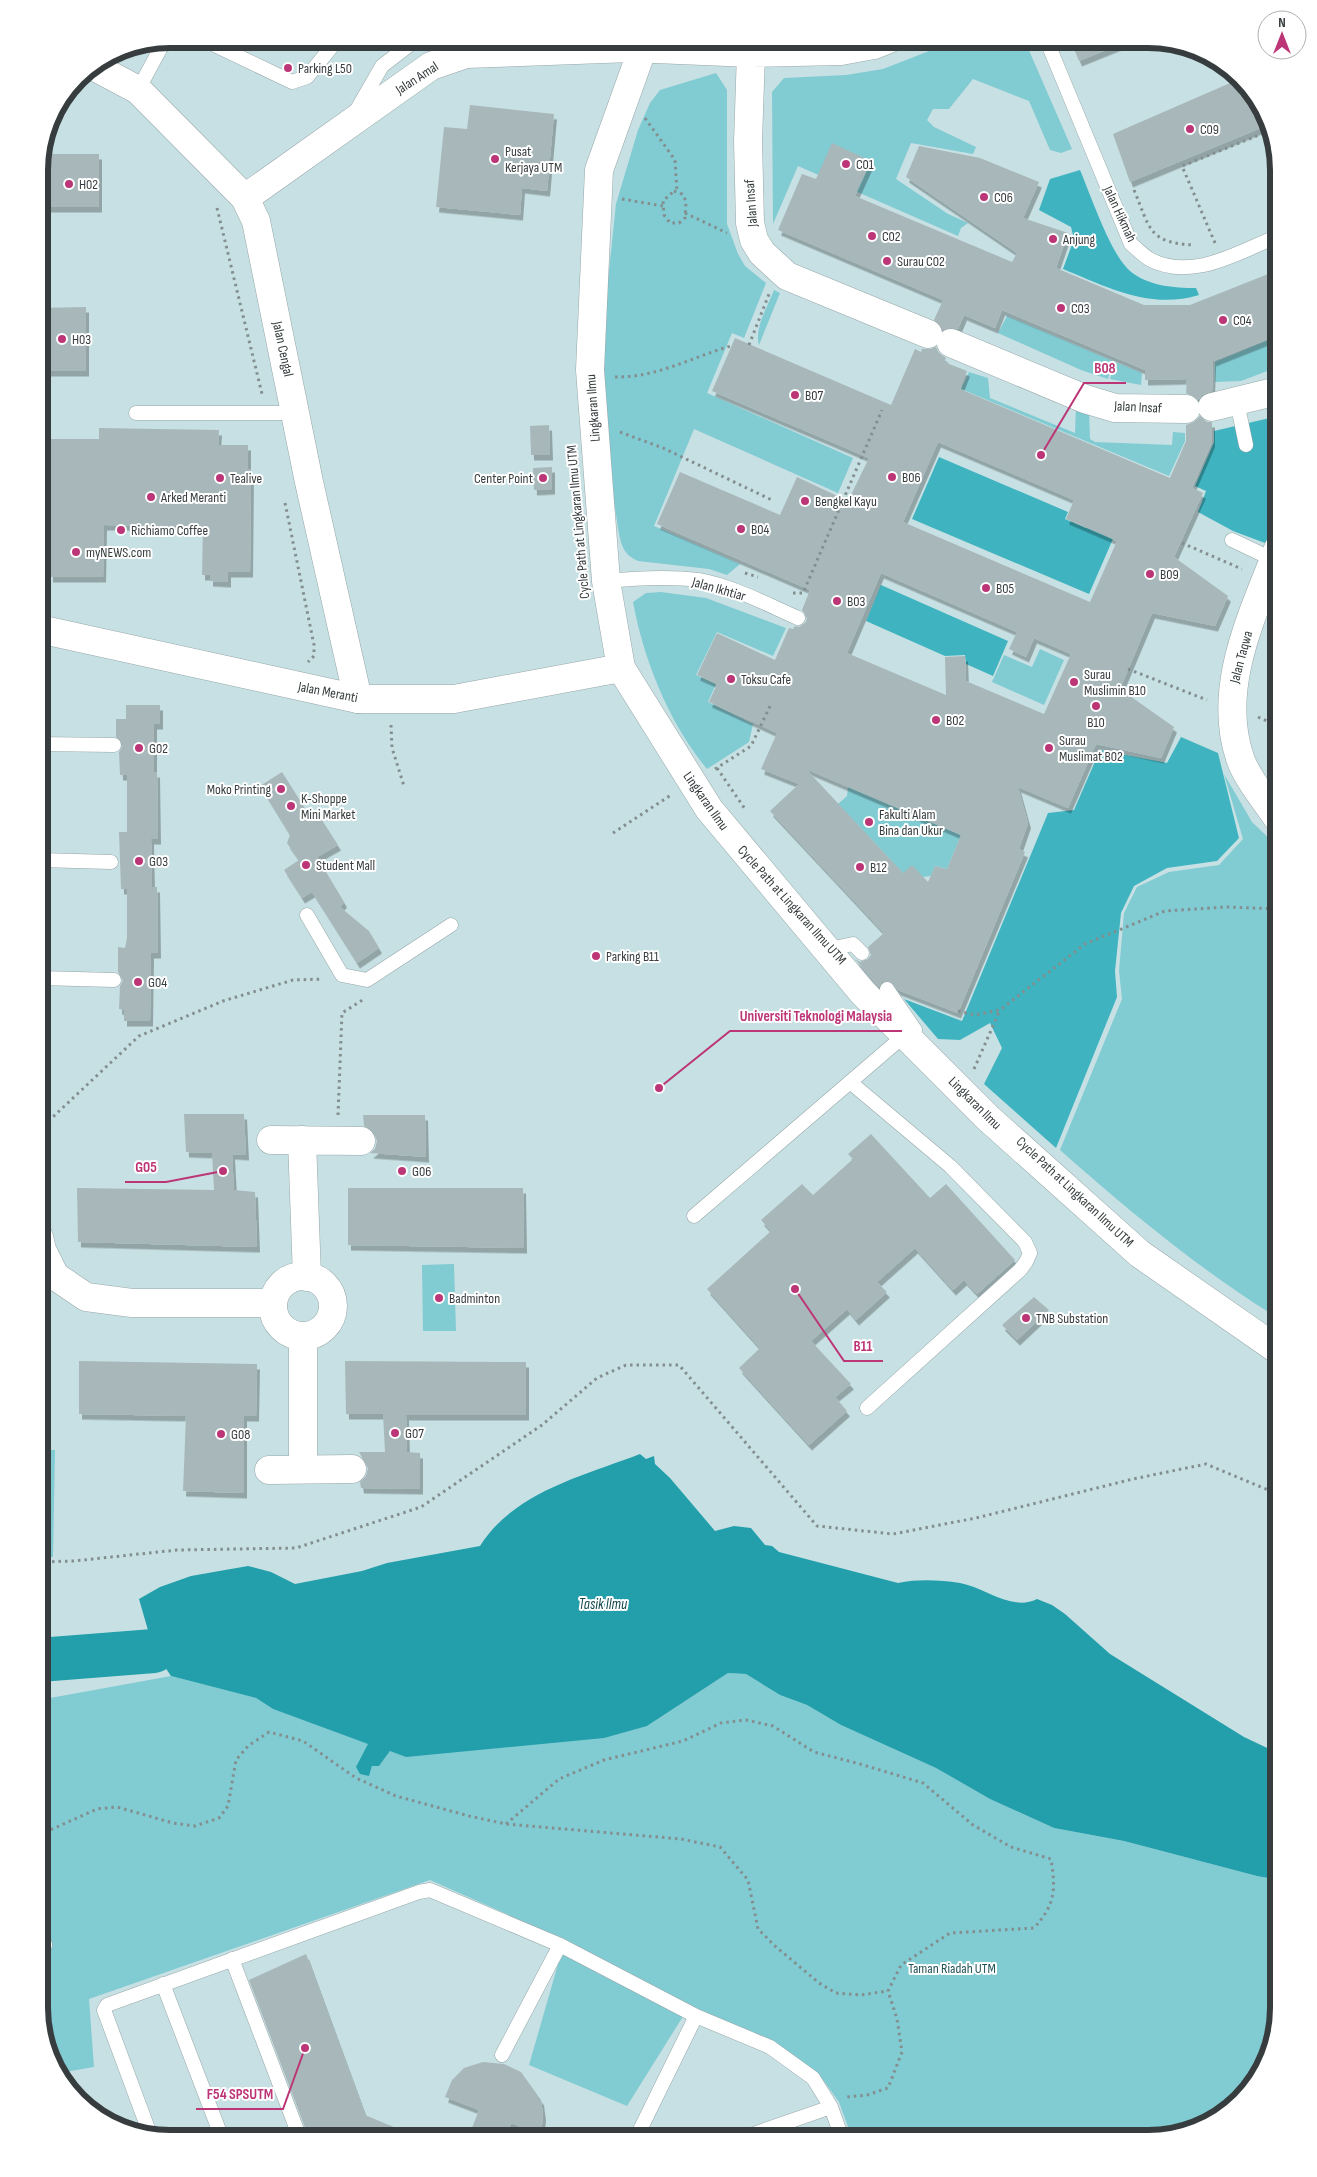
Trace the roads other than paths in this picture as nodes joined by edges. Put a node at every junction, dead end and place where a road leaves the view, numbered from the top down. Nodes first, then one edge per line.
1 (161, 48) edge
2 (221, 48) edge
3 (331, 48) edge
4 (405, 48) edge
5 (486, 48) edge
6 (642, 48) edge
7 (747, 48) edge
8 (785, 48) edge
9 (853, 48) edge
10 (1050, 48) edge
11 (100, 70) edge
12 (138, 90) junction
13 (346, 128) junction
14 (245, 198) junction
15 (1270, 239) edge
16 (1270, 393) edge
17 (1212, 406) junction
18 (136, 413) dead end
19 (296, 413) junction
20 (1246, 445) dead end
21 (1232, 540) dead end
22 (1270, 553) edge
23 (1270, 572) edge
24 (606, 581) junction
25 (798, 618) dead end
26 (48, 634) edge
27 (621, 668) junction
28 (358, 699) junction
29 (48, 744) edge
30 (114, 745) dead end
31 (1270, 805) edge
32 (48, 860) edge
33 (111, 862) dead end
34 (307, 915) dead end
35 (451, 925) dead end
36 (862, 953) dead end
37 (830, 954) junction
38 (48, 978) edge
39 (114, 980) dead end
40 (887, 989) dead end
41 (906, 1034) junction
42 (946, 1074) junction
43 (850, 1082) junction
44 (271, 1140) dead end
45 (302, 1140) junction
46 (360, 1141) dead end
47 (694, 1216) dead end
48 (48, 1261) edge
49 (307, 1277) junction
50 (273, 1303) junction
51 (303, 1336) junction
52 (1270, 1344) edge
53 (867, 1408) dead end
54 (352, 1468) dead end
55 (303, 1469) junction
56 (269, 1470) dead end
57 (560, 1945) junction
58 (232, 1959) junction
59 (163, 1984) junction
60 (696, 2016) junction
61 (502, 2055) dead end
62 (829, 2103) junction
63 (147, 2127) edge
64 (219, 2129) edge
65 (297, 2129) edge
66 (640, 2129) edge
67 (763, 2130) edge
68 (839, 2130) edge

1 - 12 lane
2 - 3 lane
4 - 13 lane
5 - 13 street, Jalan Amal
6 - 24 street, Lingkaran Ilmu
7 - 17 street, Jalan Insaf
8 - 9 street, Jalan Amal
10 - 15 lane, Jalan Hikmah
11 - 12 street, Jalan Cengal
12 - 14 street, Jalan Cengal
13 - 14 street, Jalan Amal
14 - 19 street, Jalan Cengal
16 - 17 street, Jalan Insaf
17 - 20 lane
18 - 19 lane
19 - 28 street, Jalan Cengal
21 - 22 lane
23 - 31 street, Jalan Taqwa
24 - 25 lane, Jalan Ikhtiar
24 - 27 street, Lingkaran Ilmu
26 - 28 street, Jalan Meranti
27 - 28 street, Jalan Meranti
27 - 37 street, Lingkaran Ilmu
29 - 30 lane
32 - 33 lane
34 - 35 lane
36 - 37 lane
37 - 41 street, Lingkaran Ilmu
38 - 39 lane
40 - 42 lane
41 - 42 street, Lingkaran Ilmu
41 - 43 lane
42 - 52 street, Lingkaran Ilmu
43 - 47 lane
43 - 53 lane
44 - 45 street
45 - 46 street
45 - 49 street
48 - 50 street
49 - 50 street
49 - 51 street
50 - 51 street
51 - 55 street
54 - 55 street
55 - 56 street
57 - 58 lane
57 - 60 lane
57 - 61 lane
58 - 59 lane
58 - 65 lane
59 - 63 lane
59 - 64 lane
60 - 62 lane
60 - 66 lane
62 - 67 lane
62 - 68 lane

